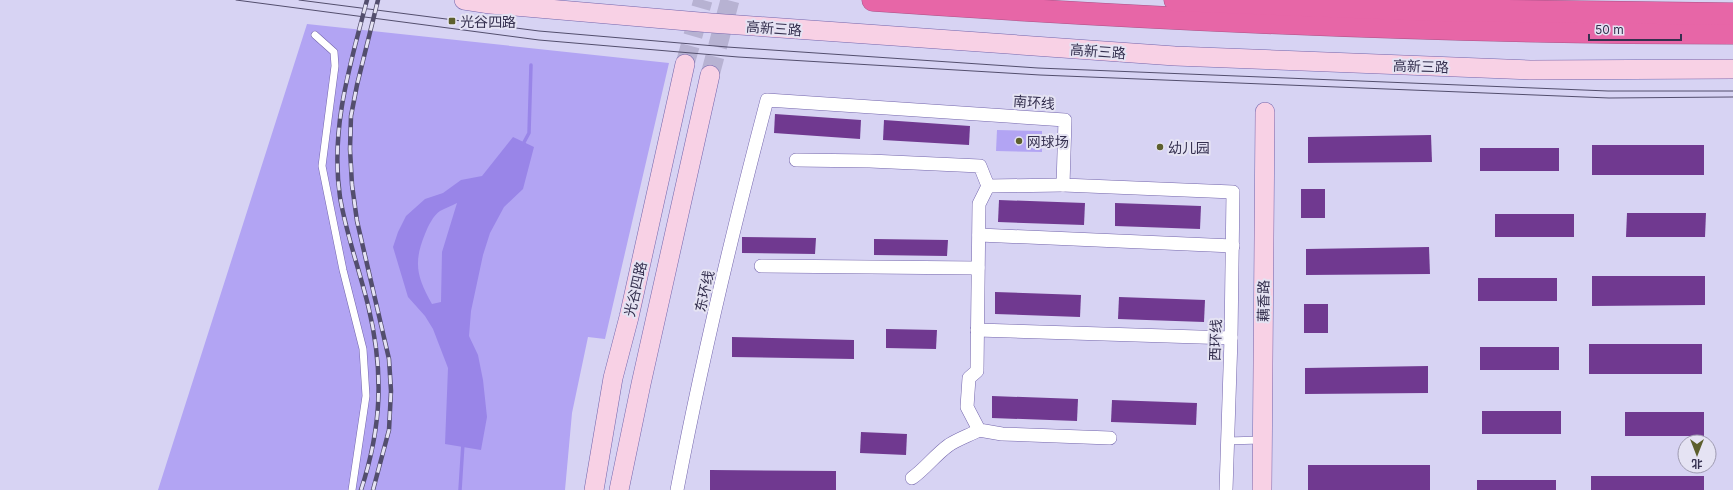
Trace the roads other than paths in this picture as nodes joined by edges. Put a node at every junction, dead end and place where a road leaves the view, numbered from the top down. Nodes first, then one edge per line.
1 (464, 0) edge
2 (873, 0) edge
3 (1176, 0) edge
4 (1733, 14) edge
5 (1733, 33) edge
6 (315, 35) dead end
7 (685, 64) tunnel mouth
8 (1733, 69) edge
9 (710, 75) tunnel mouth
10 (767, 100) joint
11 (1265, 112) dead end
12 (796, 160) dead end
13 (1064, 185) junction
14 (988, 186) junction
15 (979, 235) junction
16 (1233, 246) junction
17 (761, 266) dead end
18 (978, 268) junction
19 (977, 330) junction
20 (1231, 338) junction
21 (980, 430) junction
22 (1110, 438) dead end
23 (1261, 440) junction
24 (1227, 442) junction
25 (912, 478) dead end
26 (352, 490) edge
27 (594, 490) edge
28 (619, 490) edge
29 (678, 490) edge
30 (1226, 490) edge
31 (1262, 490) edge

1 - 8 main road, 高新三路
2 - 5 highway
3 - 4 highway
6 - 26 lane
7 - 27 main road, 光谷四路
9 - 28 main road, 光谷四路
10 - 13 street, 南环线
10 - 29 street, 东环线
11 - 23 main road, 藕香路
12 - 14 street
13 - 14 street
13 - 16 street, 西环线
14 - 15 street
15 - 16 street
15 - 18 street
16 - 20 street, 西环线
17 - 18 street
18 - 19 street
19 - 20 street
19 - 21 street
20 - 24 street, 西环线
21 - 22 street
21 - 25 street
23 - 24 lane
23 - 31 main road, 藕香路
24 - 30 street, 西环线

